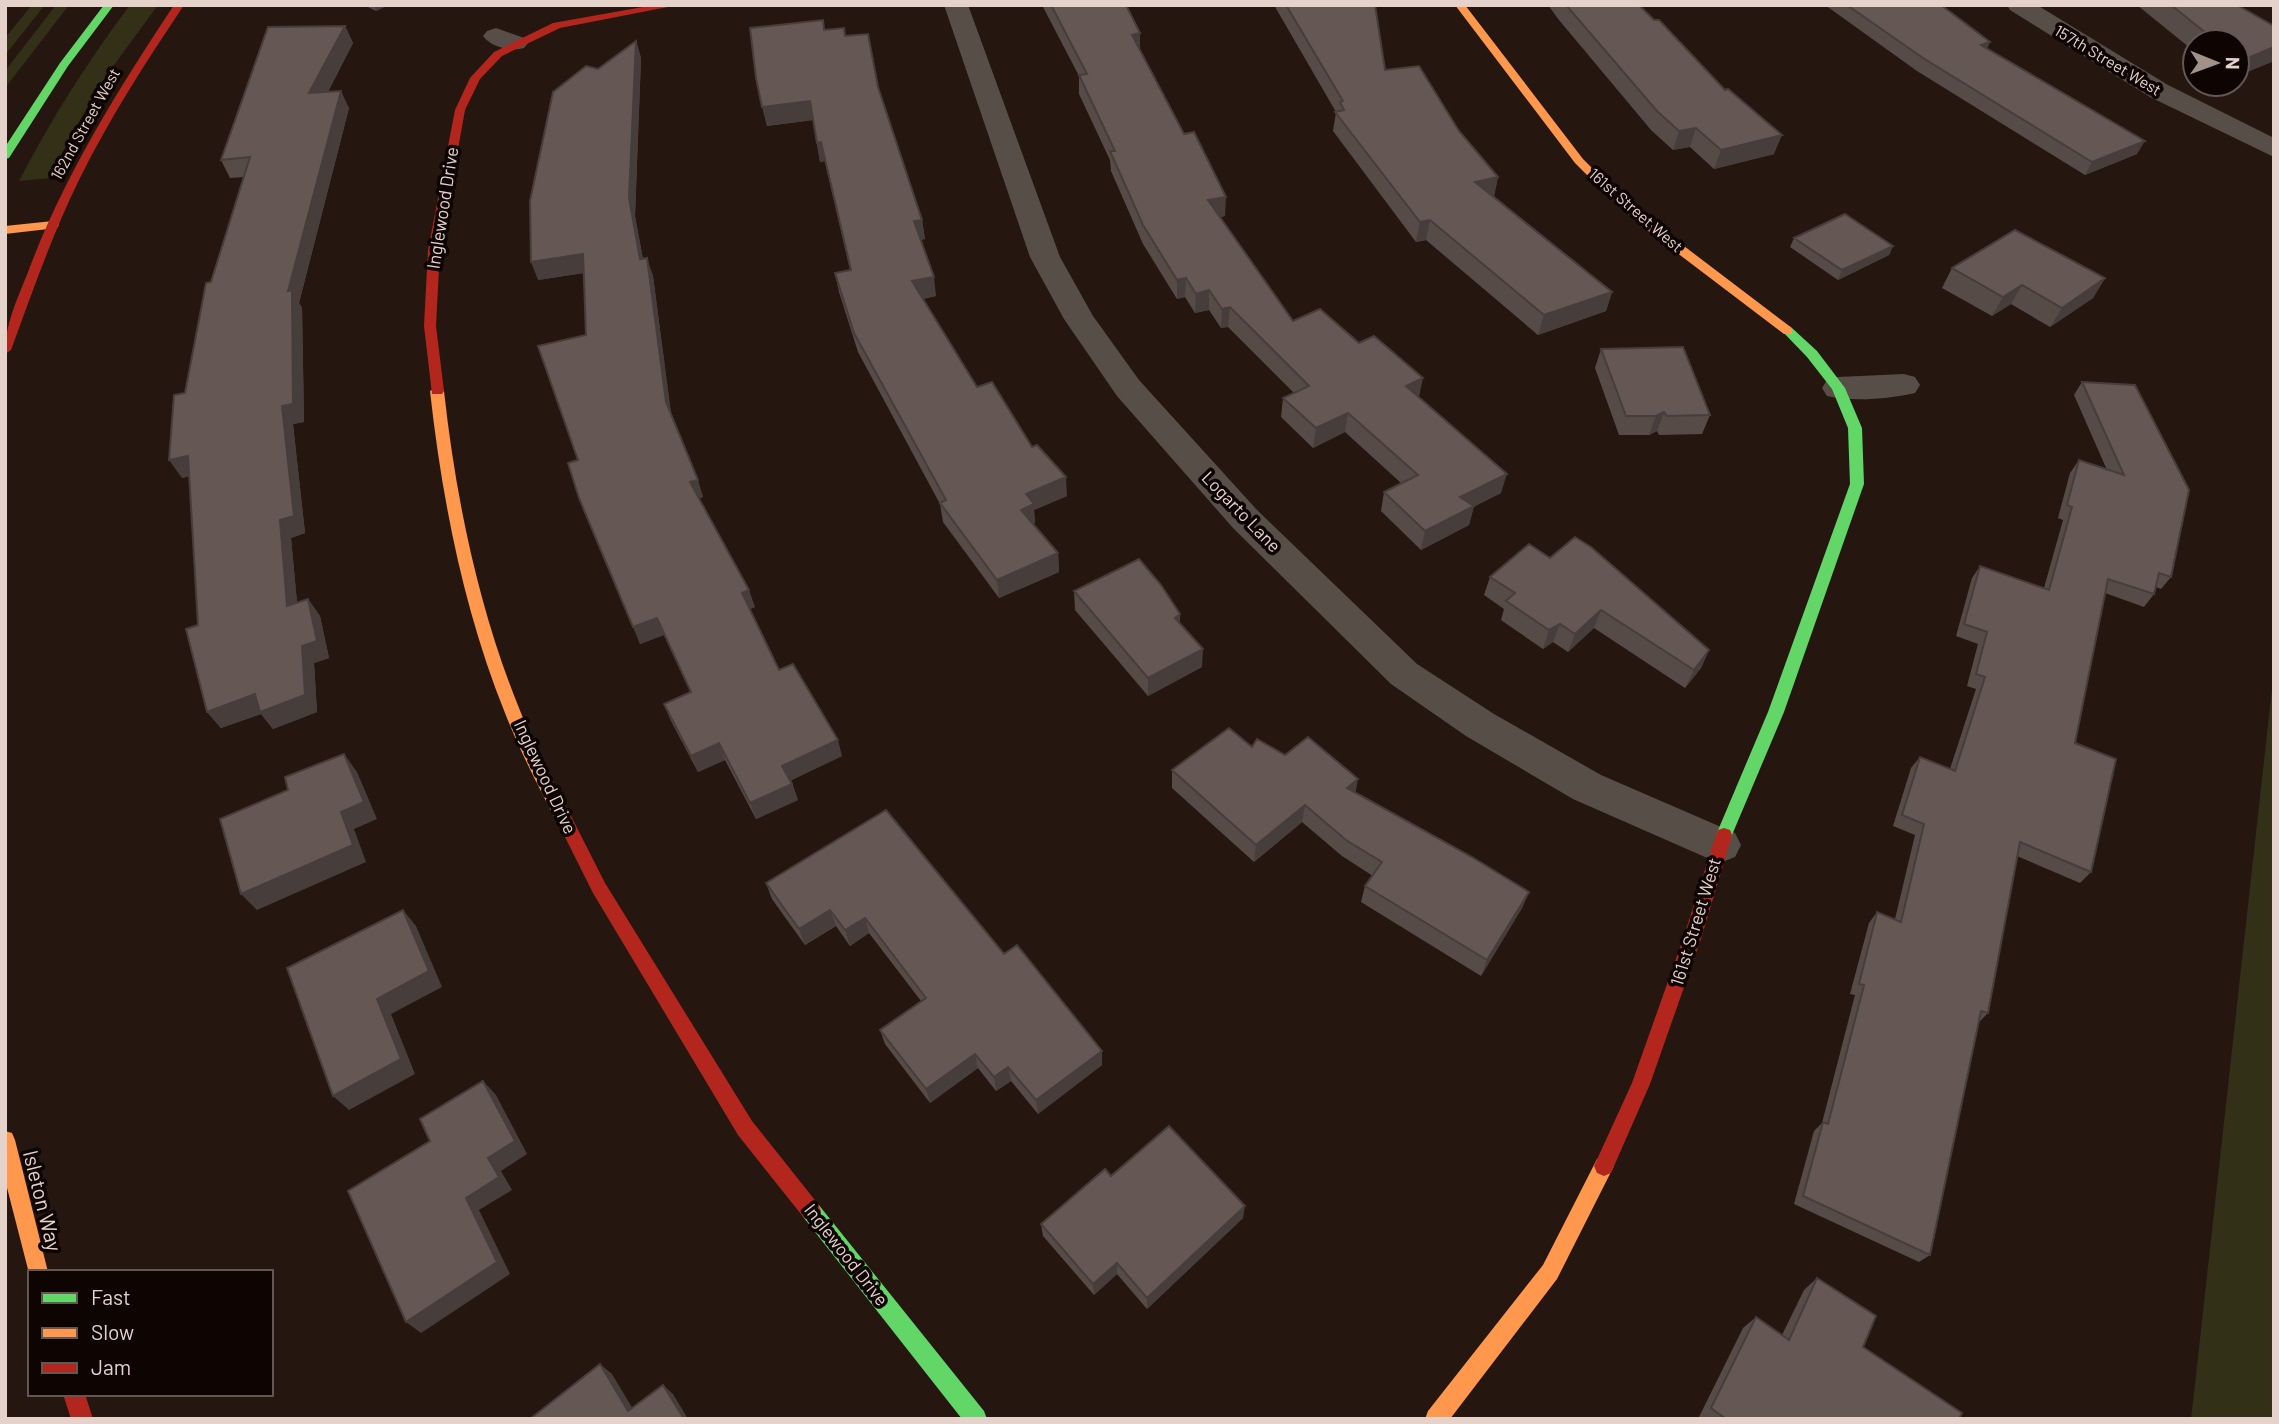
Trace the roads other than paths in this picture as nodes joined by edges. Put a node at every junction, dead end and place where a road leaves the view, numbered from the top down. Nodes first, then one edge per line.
1 (109, 5) edge
2 (179, 5) edge
3 (673, 5) edge
4 (956, 5) edge
5 (1460, 5) edge
6 (2019, 5) edge
7 (2274, 149) edge
8 (5, 156) edge
9 (53, 225) junction
10 (5, 230) edge
11 (35, 267) junction
12 (15, 269) dead end
13 (5, 350) edge
14 (1904, 385) dead end
15 (1838, 388) junction
16 (1720, 845) junction
17 (5, 1140) edge
18 (38, 1270) edge
19 (75, 1396) edge
20 (82, 1419) edge
21 (976, 1419) edge
22 (1436, 1419) edge

1 - 8 street
2 - 9 street, 162nd Street West
3 - 21 street, Inglewood Drive
4 - 16 street, Logarto Lane
5 - 15 street, 161st Street West
6 - 7 street, 157th Street West
9 - 10 street
9 - 11 street, 162nd Street West
11 - 12 street
11 - 13 street
14 - 15 street
15 - 16 street, 161st Street West
16 - 22 street, 161st Street West
17 - 18 street, Isleton Way
19 - 20 street

